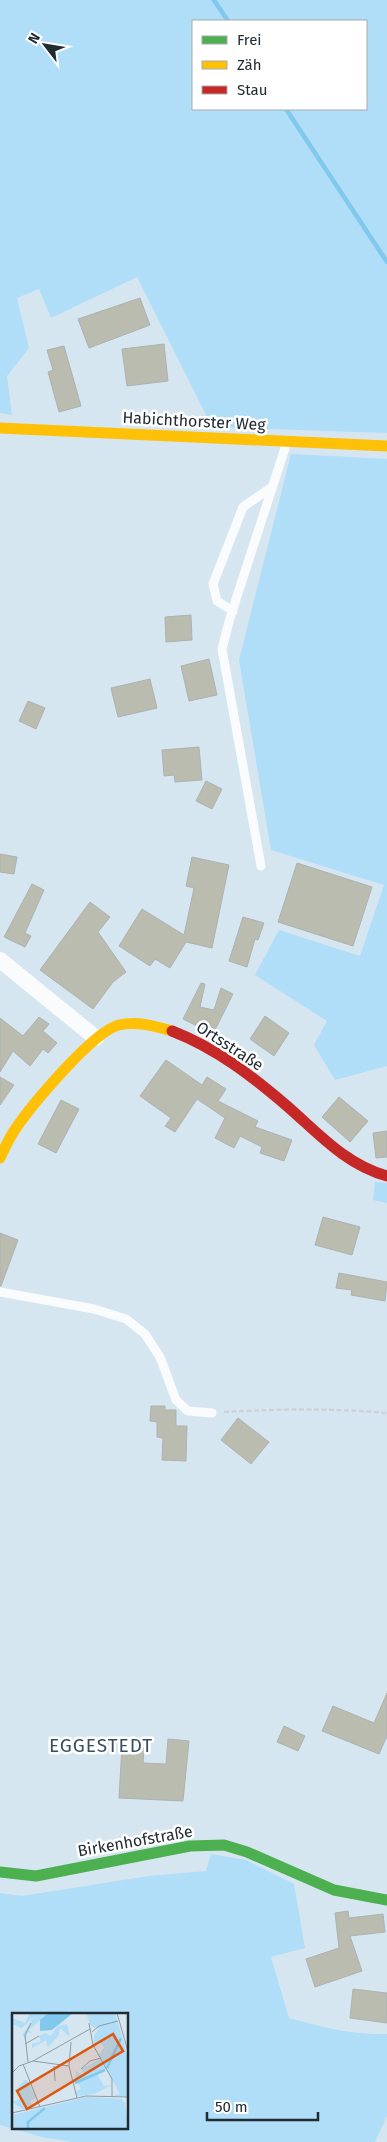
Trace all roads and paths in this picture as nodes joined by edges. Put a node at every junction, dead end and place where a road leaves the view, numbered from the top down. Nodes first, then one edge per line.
1 (0, 428) edge
2 (287, 442) junction
3 (387, 446) edge
4 (272, 487) junction
5 (233, 611) junction
6 (261, 866) dead end
7 (0, 960) edge
8 (96, 1038) junction
9 (0, 1158) edge
10 (387, 1176) edge
11 (0, 1292) edge
12 (212, 1413) joint
13 (387, 1413) edge
14 (0, 1872) edge
15 (387, 1900) edge

1 - 2 street, Habichthorster Weg
2 - 3 street, Habichthorster Weg
2 - 4 lane
4 - 5 lane
4 - 5 lane
5 - 6 lane
7 - 8 street
8 - 9 street, Ortsstraße
8 - 10 street, Ortsstraße
11 - 12 lane
12 - 13 path
14 - 15 street, Birkenhofstraße

